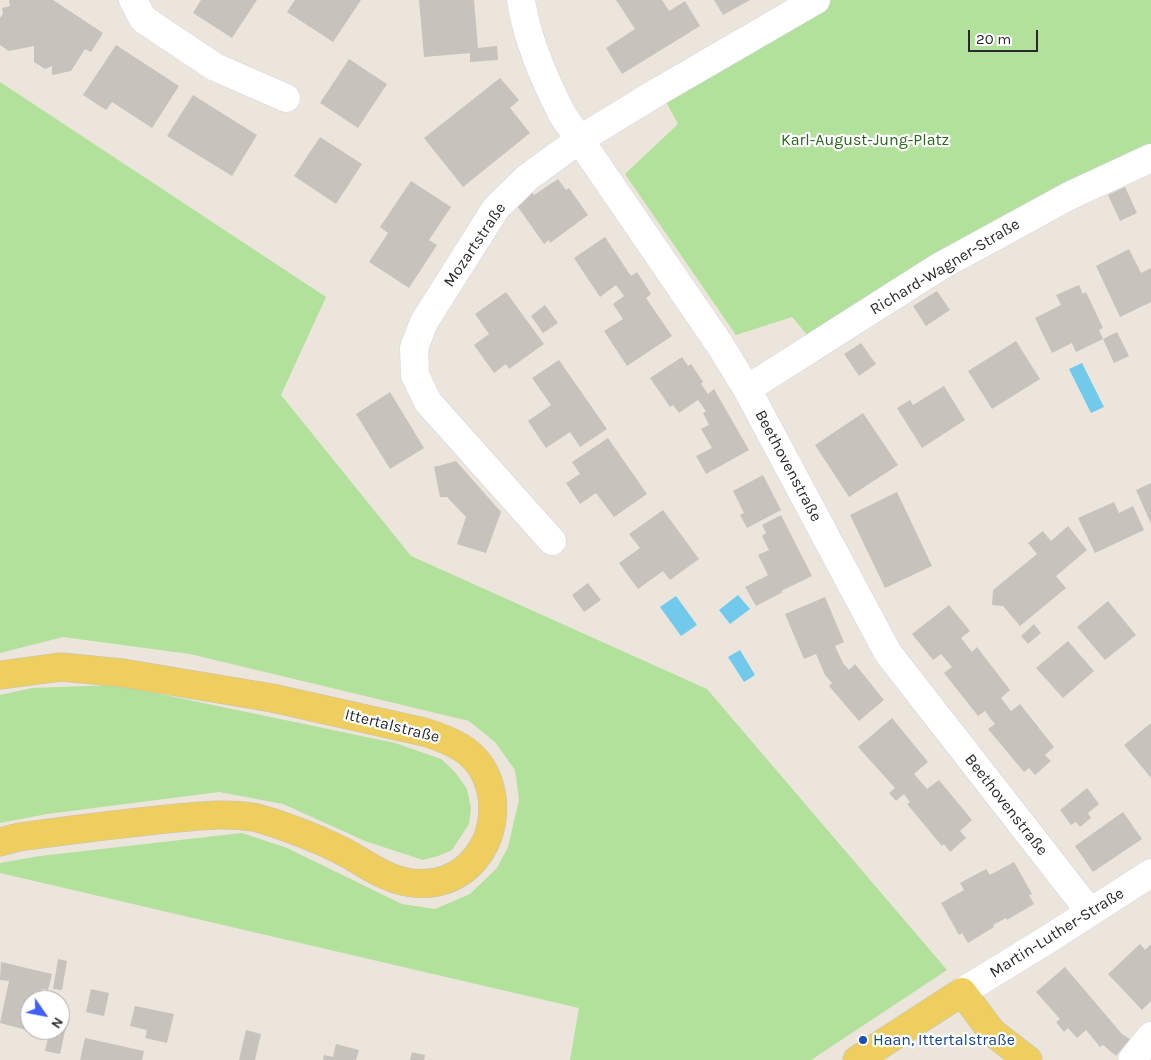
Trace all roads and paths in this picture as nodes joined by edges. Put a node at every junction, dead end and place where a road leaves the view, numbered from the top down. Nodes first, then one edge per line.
1 (133, 0) edge
2 (521, 0) edge
3 (816, 0) edge
4 (286, 98) dead end
5 (579, 140) junction
6 (1151, 158) edge
7 (747, 389) junction
8 (552, 542) dead end
9 (0, 675) edge
10 (0, 842) edge
11 (1151, 873) edge
12 (1090, 912) junction
13 (962, 992) junction
14 (1151, 1036) edge
15 (857, 1060) edge
16 (1028, 1060) edge
17 (1133, 1060) edge

1 - 4 street
2 - 5 street, Beethovenstraße
3 - 5 street, Mozartstraße
5 - 7 street, Beethovenstraße
5 - 8 street, Mozartstraße
6 - 7 street, Richard-Wagner-Straße
7 - 12 street, Beethovenstraße
9 - 10 main road, Ittertalstraße
11 - 12 street, Martin-Luther-Straße
12 - 13 street, Martin-Luther-Straße
13 - 15 main road
13 - 16 main road
14 - 17 street

